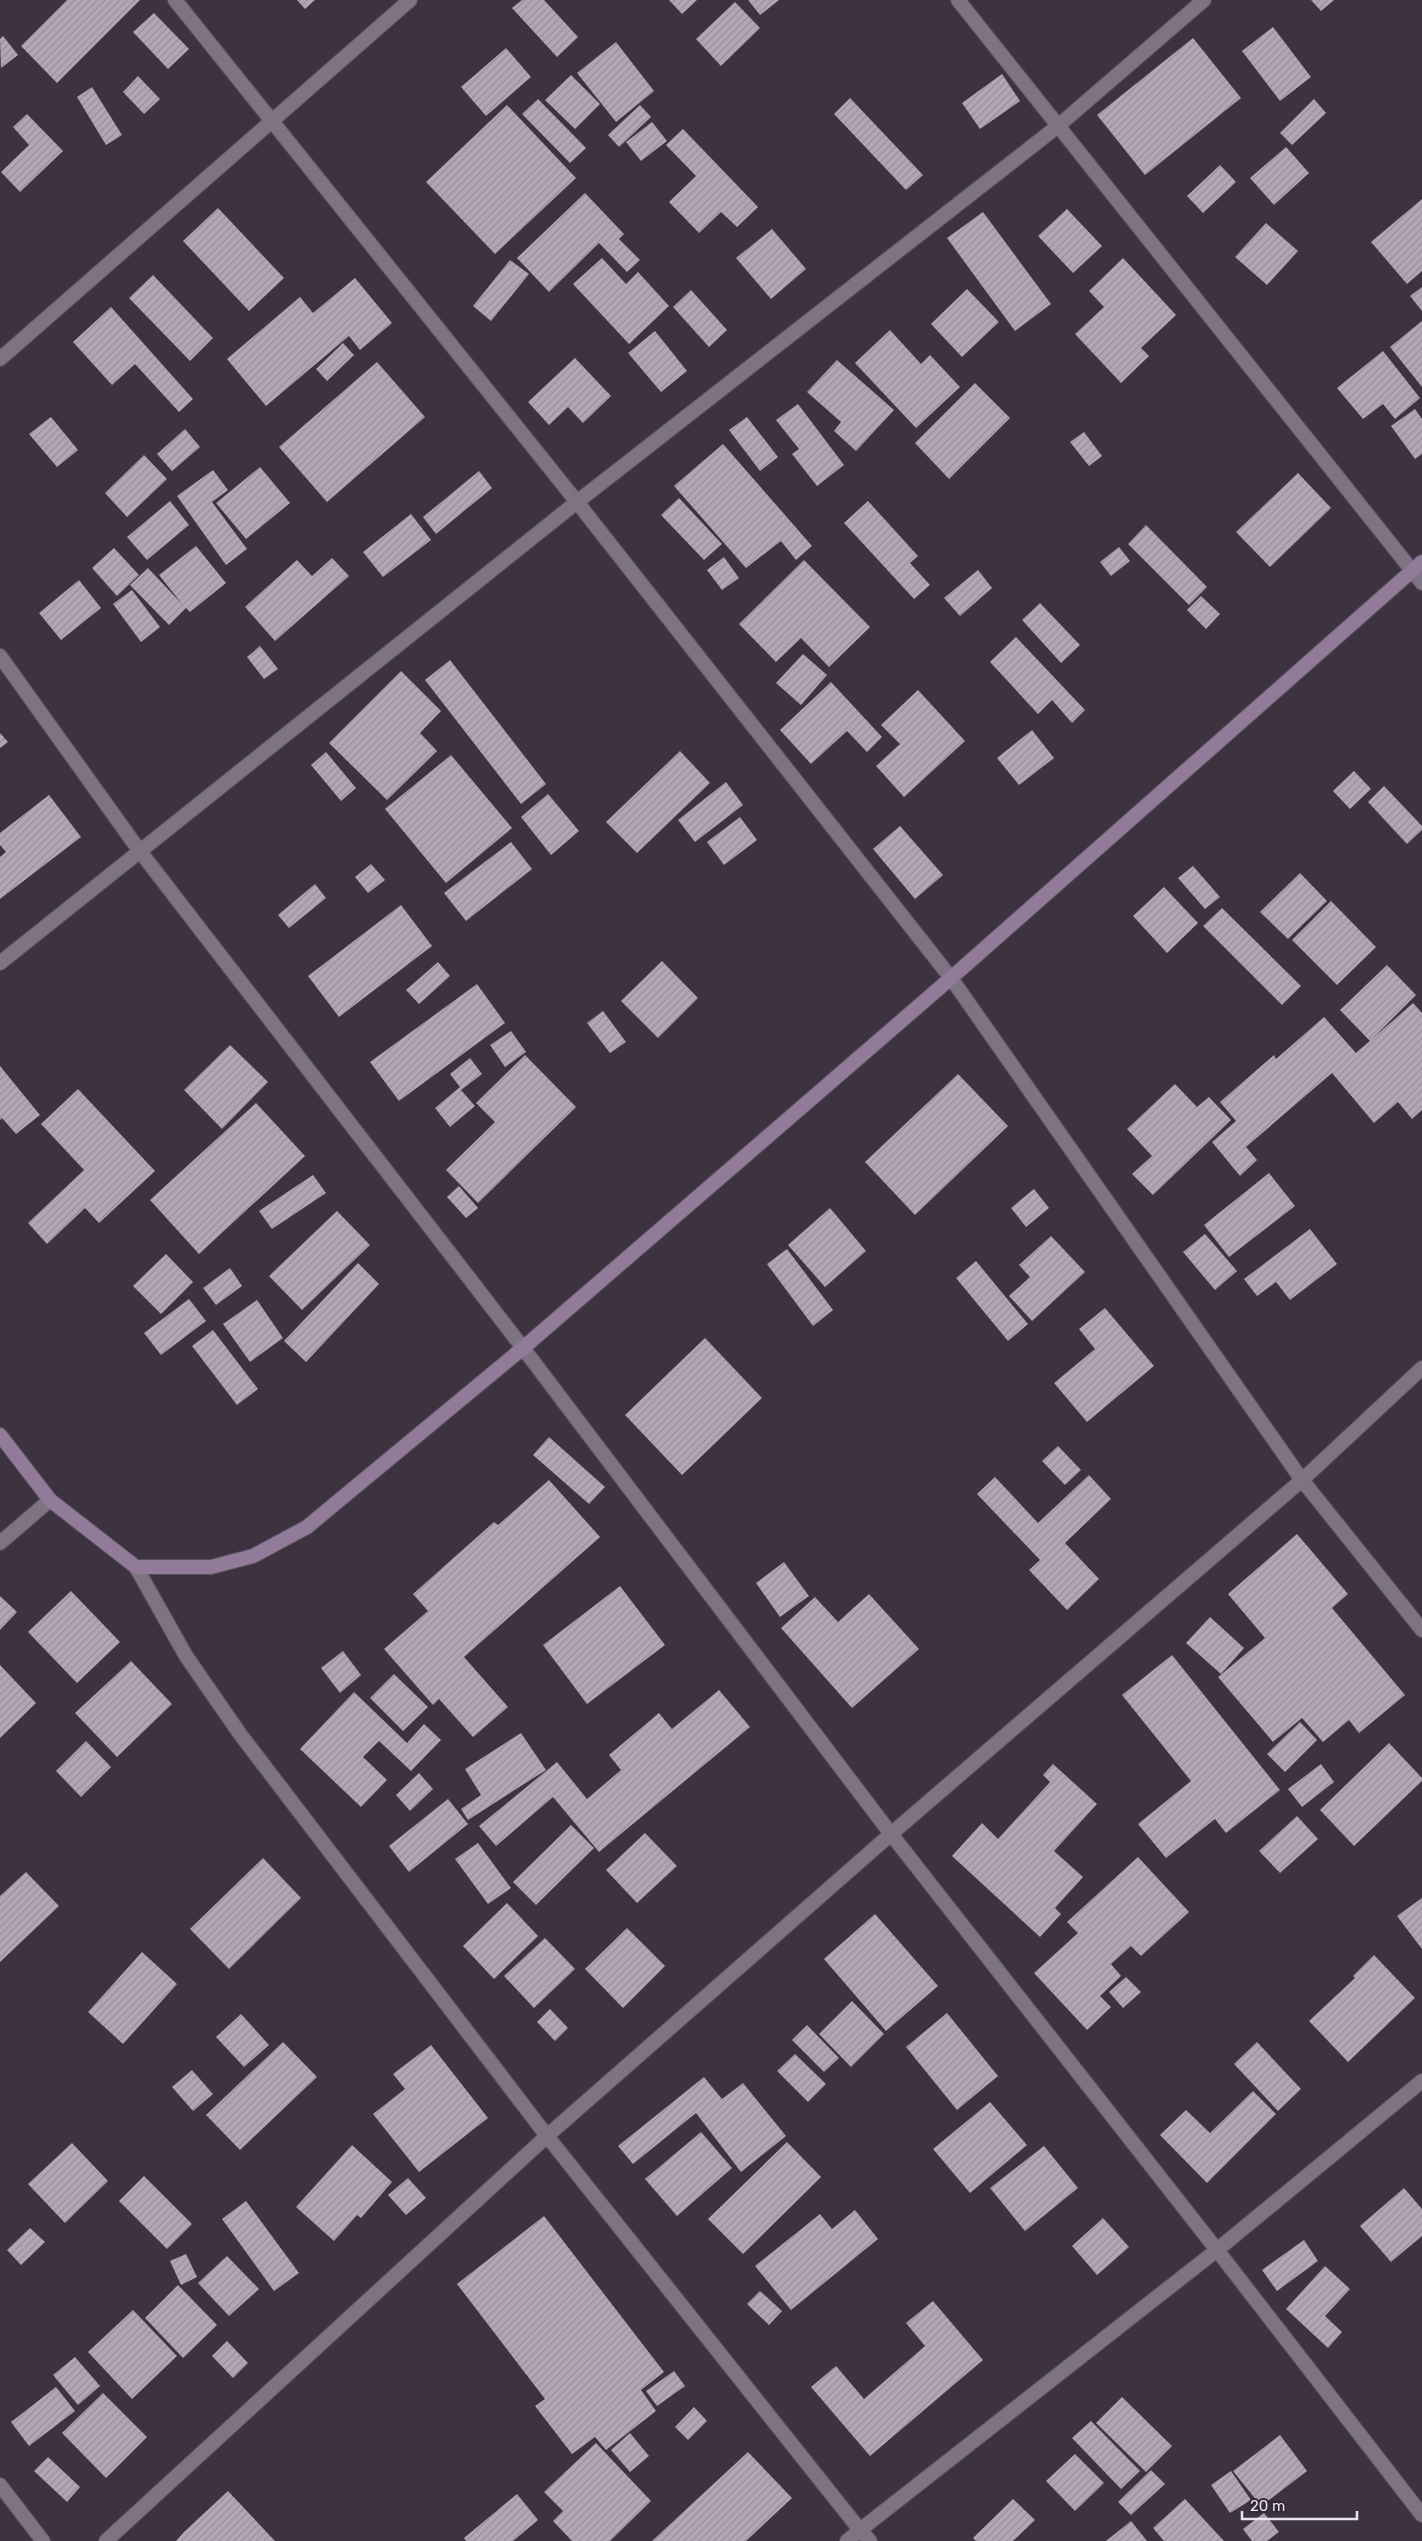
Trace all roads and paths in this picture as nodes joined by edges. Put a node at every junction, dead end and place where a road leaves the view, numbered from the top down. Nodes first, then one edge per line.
1 (174, 0) edge
2 (410, 0) edge
3 (958, 0) edge
4 (1204, 0) edge
5 (273, 121) junction
6 (1058, 126) junction
7 (0, 359) edge
8 (577, 502) junction
9 (1417, 566) edge
10 (1422, 583) edge
11 (0, 656) edge
12 (139, 850) junction
13 (0, 963) edge
14 (951, 978) junction
15 (523, 1348) junction
16 (1422, 1368) edge
17 (0, 1435) edge
18 (1302, 1480) junction
19 (50, 1500) junction
20 (0, 1543) edge
21 (136, 1567) junction
22 (1422, 1630) edge
23 (891, 1834) junction
24 (1422, 2082) edge
25 (548, 2136) junction
26 (1217, 2250) junction
27 (0, 2486) edge
28 (1422, 2515) edge
29 (860, 2530) junction
30 (43, 2541) edge
31 (106, 2541) edge
32 (847, 2541) edge
33 (870, 2541) edge

1 - 5 street
2 - 5 street
3 - 6 street
4 - 6 street
5 - 7 street
5 - 8 street
6 - 8 street
6 - 9 street
8 - 12 street
8 - 14 street
9 - 10 street
9 - 14 main road
11 - 12 street
12 - 13 street
12 - 15 street
14 - 15 main road
14 - 18 street
15 - 21 main road
15 - 23 street
16 - 18 street
17 - 19 main road
18 - 22 street
18 - 23 street
19 - 20 street
19 - 21 main road
21 - 25 street
23 - 25 street
23 - 26 street
24 - 26 street
25 - 29 street
25 - 31 street
26 - 28 street
26 - 29 street
27 - 30 street
29 - 32 street
29 - 33 street

